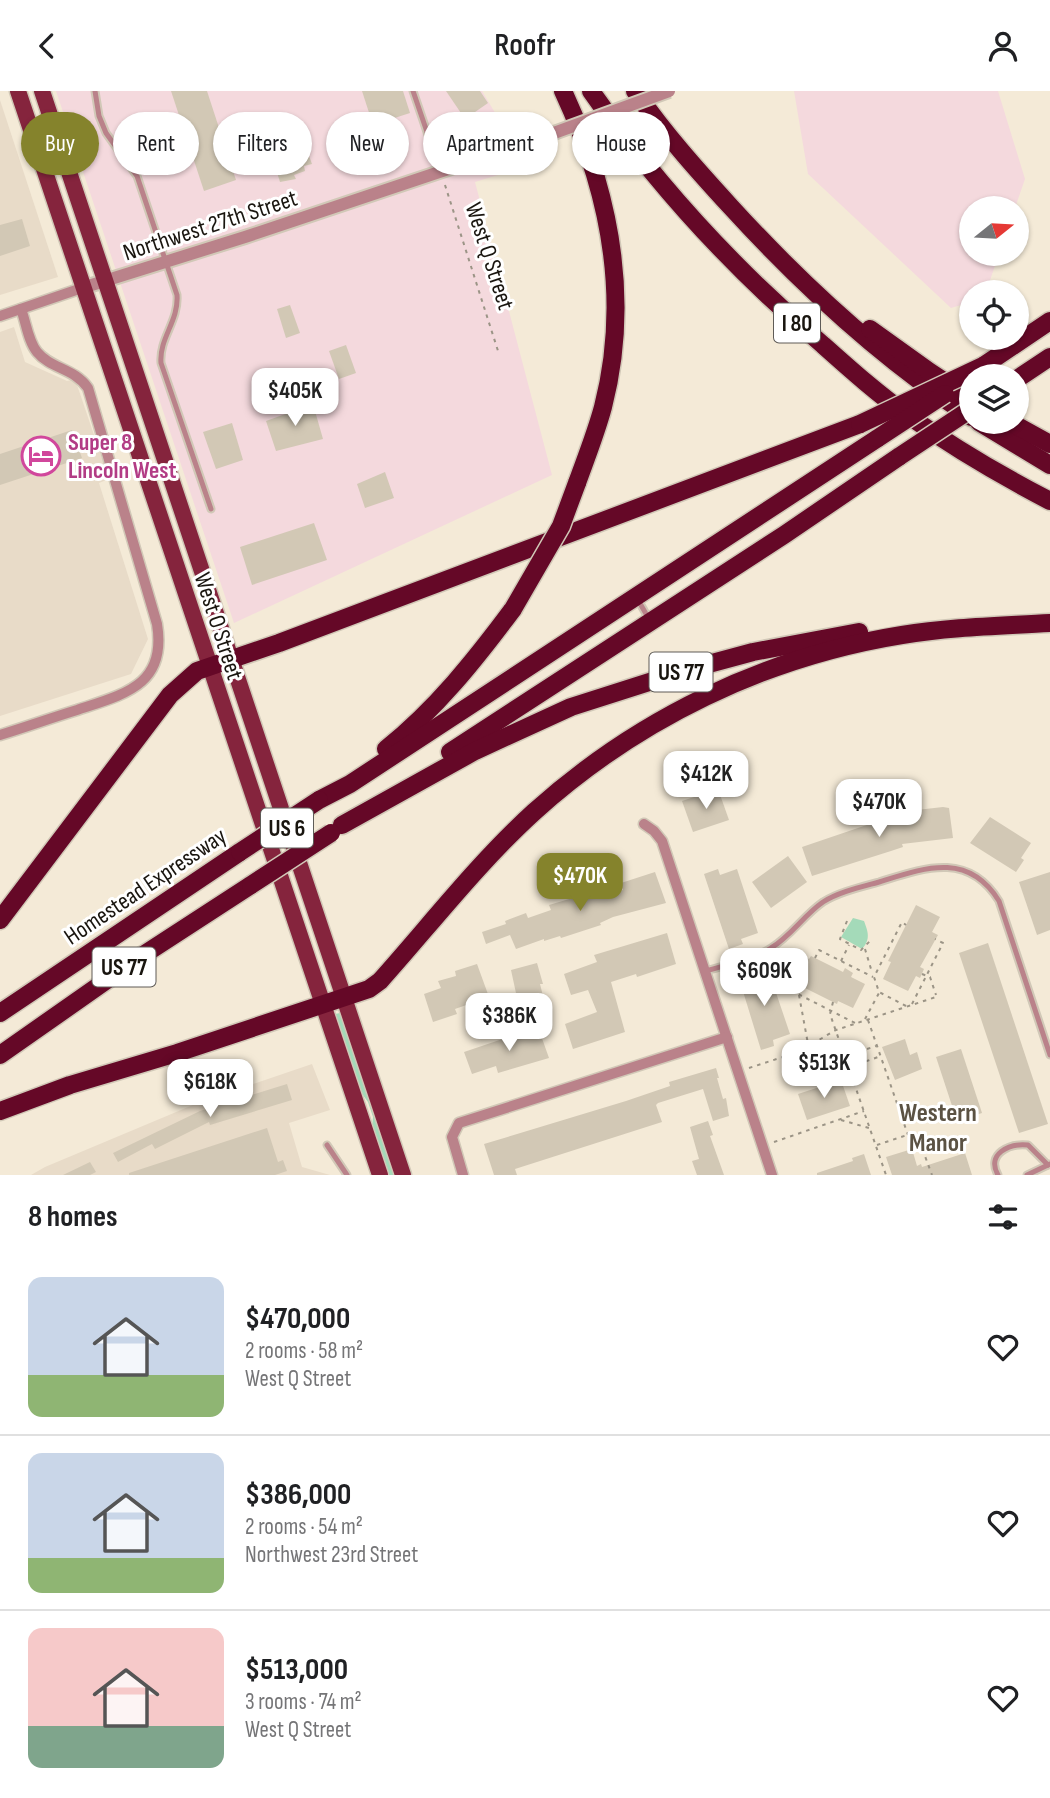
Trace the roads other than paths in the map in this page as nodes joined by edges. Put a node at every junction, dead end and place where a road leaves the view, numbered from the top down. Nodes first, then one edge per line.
1 (18, 91) edge
2 (43, 91) edge
3 (94, 91) edge
4 (413, 91) edge
5 (563, 91) edge
6 (592, 91) edge
7 (635, 91) edge
8 (669, 91) edge
9 (423, 120) edge
10 (558, 132) edge
11 (425, 175) edge
12 (166, 262) junction
13 (784, 264) junction
14 (105, 281) junction
15 (82, 288) junction
16 (21, 309) junction
17 (0, 316) edge
18 (1050, 321) edge
19 (1050, 357) edge
20 (988, 364) edge
21 (1029, 371) edge
22 (959, 380) edge
23 (959, 384) edge
24 (959, 391) edge
25 (959, 409) edge
26 (959, 417) edge
27 (1029, 432) edge
28 (999, 434) edge
29 (1050, 444) edge
30 (1050, 465) edge
31 (1050, 502) edge
32 (211, 509) dead end
33 (637, 598) junction
34 (651, 621) junction
35 (1050, 621) edge
36 (230, 659) junction
37 (208, 667) junction
38 (0, 735) edge
39 (319, 800) junction
40 (644, 824) dead end
41 (336, 829) junction
42 (0, 920) edge
43 (705, 971) junction
44 (344, 997) junction
45 (321, 1004) junction
46 (0, 1013) edge
47 (727, 1037) junction
48 (0, 1055) edge
49 (1050, 1055) edge
50 (0, 1111) edge
51 (327, 1145) dead end
52 (1049, 1165) edge
53 (347, 1175) edge
54 (380, 1175) edge
55 (403, 1175) edge
56 (463, 1175) edge
57 (772, 1175) edge
58 (998, 1175) edge
59 (1027, 1175) edge

1 - 15 main road, West O Street / US 6
2 - 14 main road, West O Street / US 6
3 - 12 lane
4 - 9 lane
5 - 39 highway, bridge
6 - 31 highway, I 80
7 - 13 highway, I 80
8 - 10 street, Northwest 27th Street, bridge
11 - 12 street, Northwest 27th Street
12 - 14 street, Northwest 27th Street
12 - 32 lane
13 - 24 highway
13 - 25 highway, I 80
14 - 15 street, Northwest 27th Street
14 - 36 main road, West O Street / US 6
15 - 16 street
15 - 37 main road, West O Street / US 6
16 - 17 street
16 - 38 street
18 - 20 highway, US 77
19 - 21 highway
22 - 36 highway, bridge
23 - 33 highway, US 77, bridge
26 - 34 highway, bridge
27 - 29 highway
28 - 30 highway
33 - 34 lane
33 - 39 highway, US 77
34 - 41 highway
35 - 41 highway, US 77
35 - 44 highway
36 - 37 highway
36 - 44 main road, West O Street / US 6
37 - 42 highway
37 - 45 main road, West O Street / US 6
39 - 46 highway, Homestead Expressway / US 77, bridge
40 - 43 street
41 - 48 highway, US 77, bridge
43 - 47 street
43 - 49 lane
44 - 45 highway
44 - 55 main road, West O Street / US 6
45 - 50 highway
45 - 54 main road, West O Street / US 6
47 - 56 street
47 - 57 street
51 - 53 lane
52 - 58 lane
52 - 59 lane

